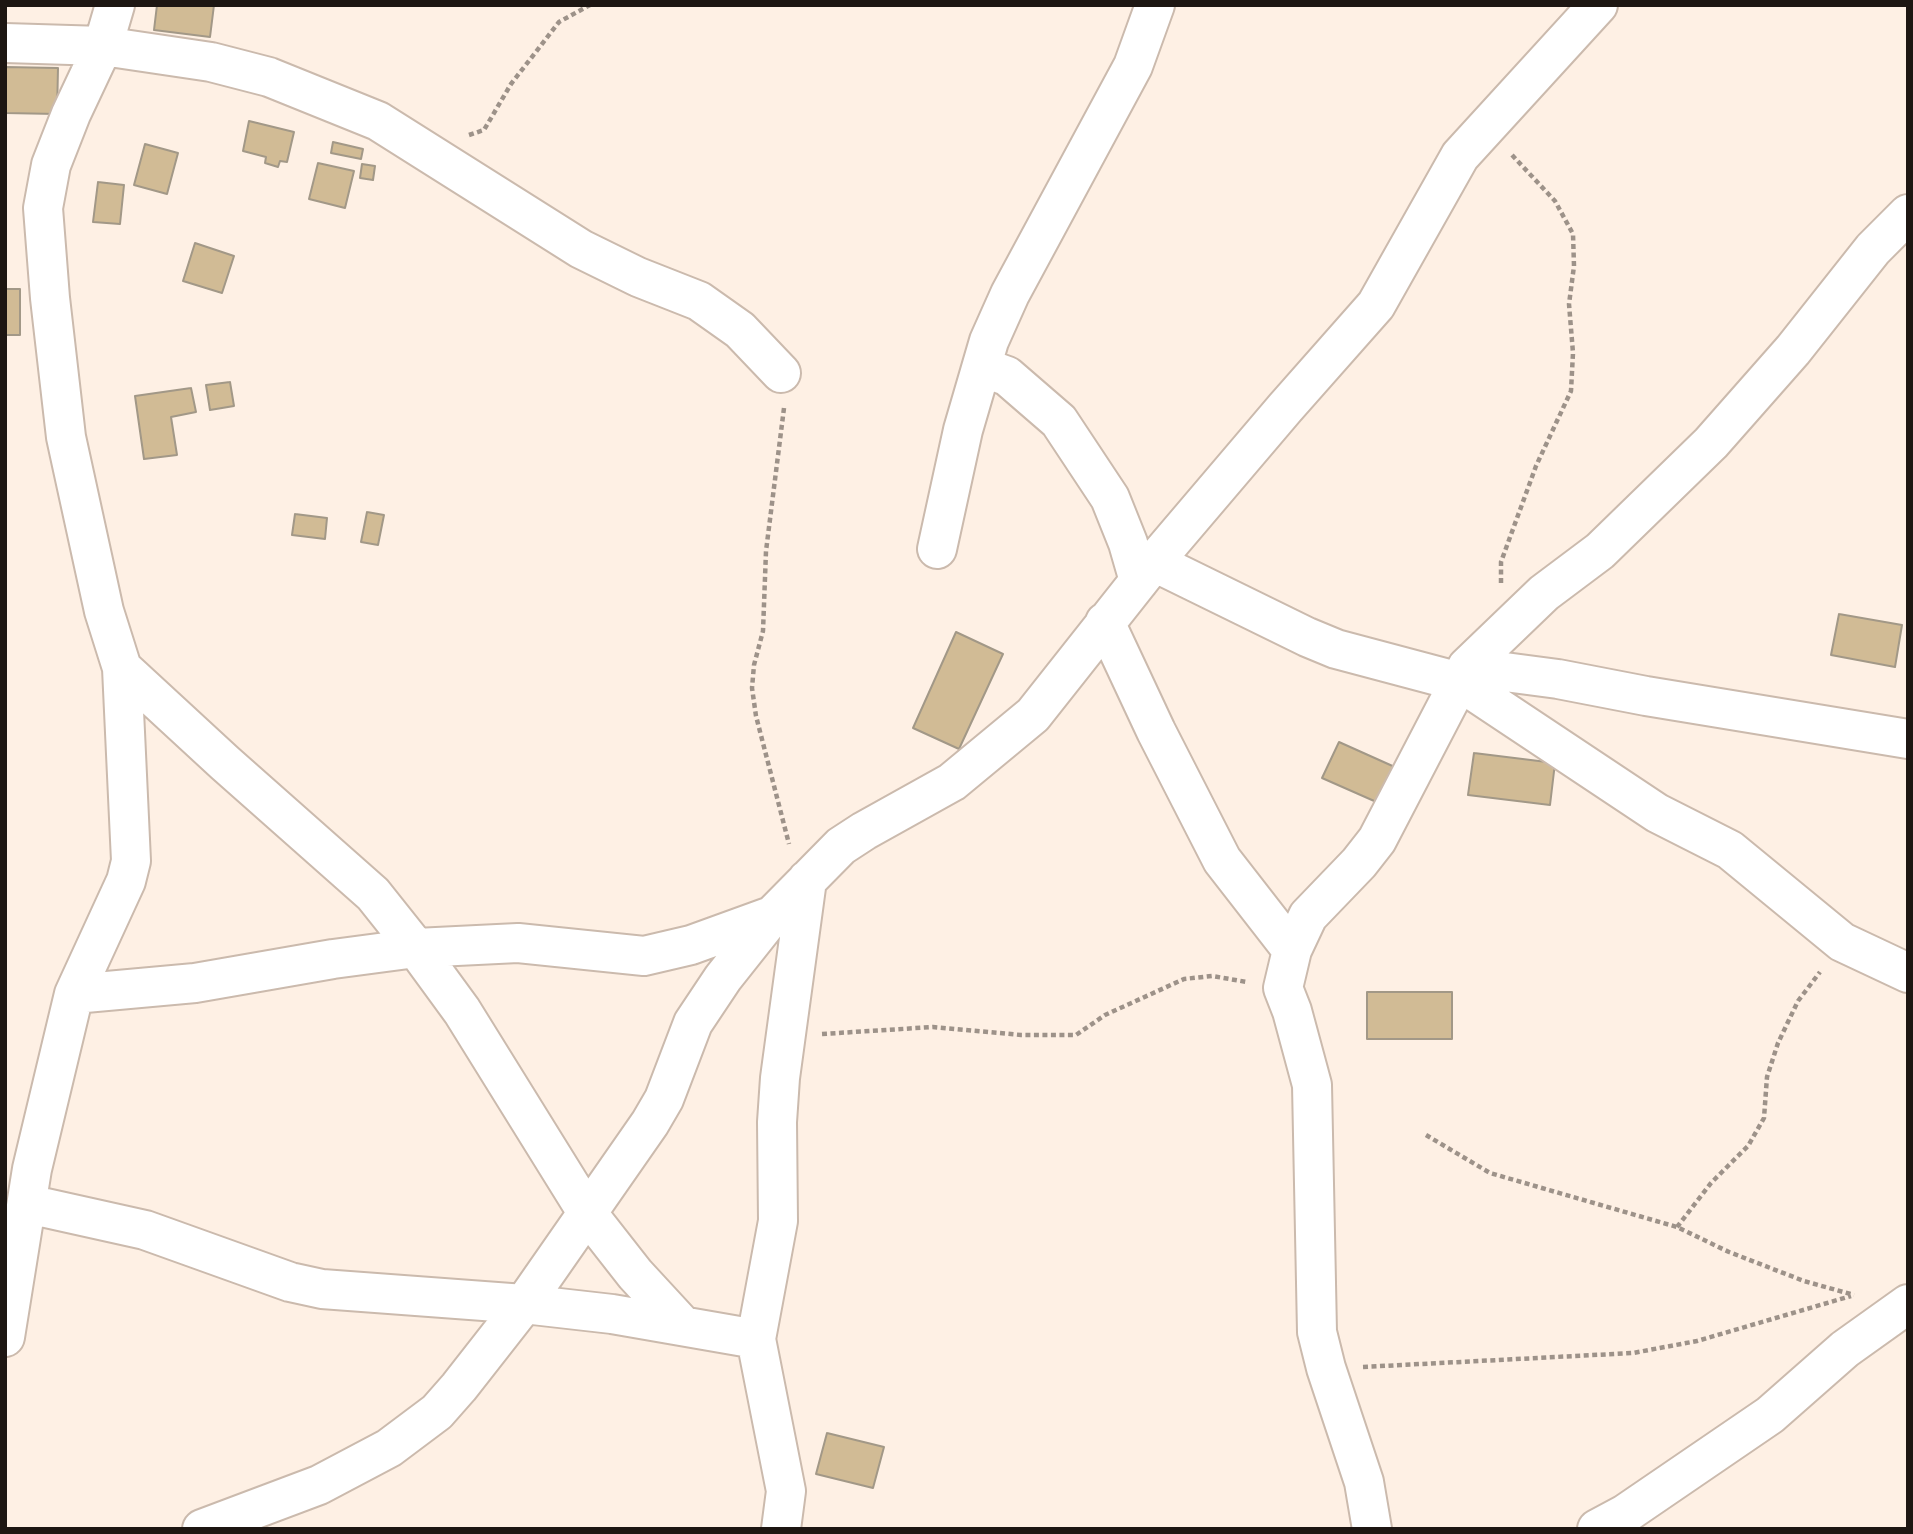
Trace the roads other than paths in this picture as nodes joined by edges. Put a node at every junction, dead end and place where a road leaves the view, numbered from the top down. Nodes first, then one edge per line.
1 (115, 5) edge
2 (1155, 5) edge
3 (1598, 5) edge
4 (5, 43) edge
5 (103, 46) junction
6 (1908, 214) edge
7 (982, 367) junction
8 (781, 373) road end
9 (937, 549) dead end
10 (1147, 572) junction
11 (1105, 621) junction
12 (122, 668) junction
13 (1464, 675) junction
14 (1908, 739) edge
15 (803, 883) junction
16 (773, 915) junction
17 (416, 948) junction
18 (1292, 950) junction
19 (1908, 973) edge
20 (74, 994) junction
21 (22, 1177) edge
22 (588, 1214) junction
23 (12, 1253) edge
24 (524, 1304) junction
25 (1908, 1304) edge
26 (683, 1326) junction
27 (5, 1337) edge
28 (756, 1339) junction
29 (202, 1529) edge
30 (781, 1529) edge
31 (1372, 1529) edge
32 (1597, 1529) edge

1 - 5 street
2 - 7 street
3 - 10 street
4 - 5 street
5 - 8 street
5 - 12 street
6 - 13 street
7 - 9 street
7 - 10 street
10 - 11 street
10 - 13 street
11 - 15 street
11 - 18 street
12 - 17 street
12 - 20 street
13 - 14 street
13 - 18 street
13 - 19 street
15 - 16 street
15 - 28 street
16 - 17 street
16 - 22 street
17 - 20 street
17 - 22 street
18 - 31 street
20 - 21 street
21 - 23 street
21 - 24 street
22 - 24 street
22 - 26 street
23 - 27 street
24 - 26 street
24 - 29 street
25 - 32 street
26 - 28 street
28 - 30 street

